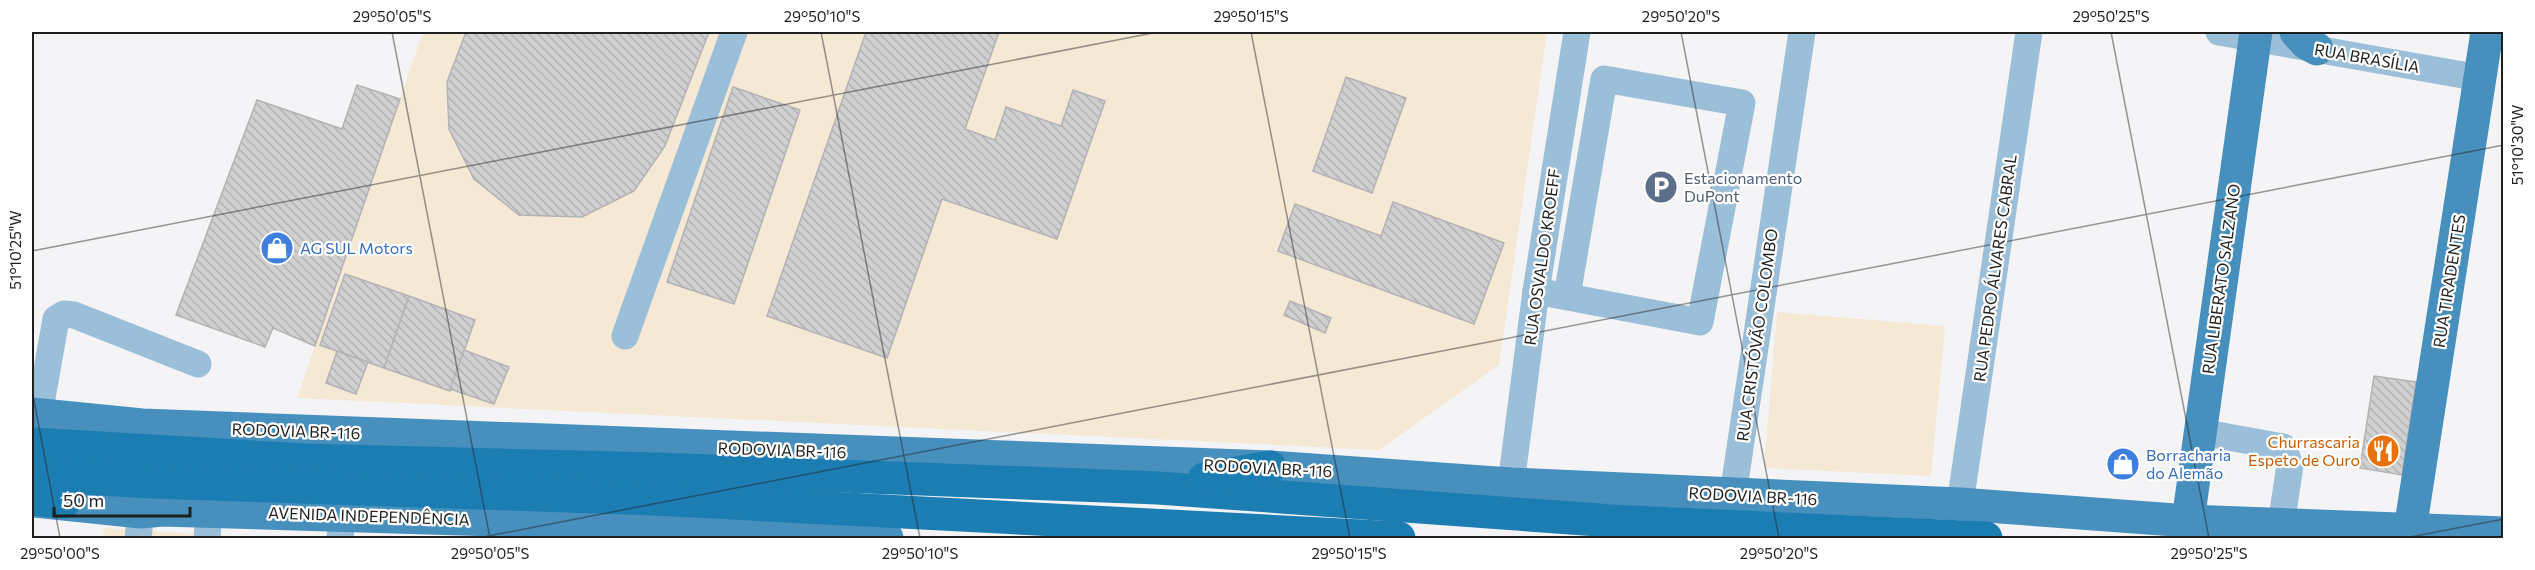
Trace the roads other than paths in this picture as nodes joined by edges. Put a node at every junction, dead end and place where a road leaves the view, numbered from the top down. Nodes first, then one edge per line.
1 (734, 32) edge
2 (1576, 32) edge
3 (1802, 32) edge
4 (2029, 32) edge
5 (2218, 32) edge
6 (2487, 32) edge
7 (2256, 34) edge
8 (2313, 37) edge
9 (2480, 78) junction
10 (1536, 291) junction
11 (1567, 296) junction
12 (625, 336) dead end
13 (198, 364) dead end
14 (34, 424) edge
15 (2200, 432) junction
16 (1270, 467) junction
17 (32, 475) edge
18 (1511, 484) junction
19 (1158, 488) junction
20 (1733, 495) junction
21 (32, 500) edge
22 (64, 502) joint
23 (1960, 504) junction
24 (2188, 521) junction
25 (140, 525) edge
26 (208, 525) edge
27 (2281, 525) junction
28 (341, 527) edge
29 (2410, 530) junction
30 (571, 531) edge
31 (2504, 533) edge
32 (887, 538) edge
33 (1399, 538) edge
34 (1986, 538) edge

1 - 12 street
2 - 10 street, RUA OSVALDO KROEFF
3 - 20 street, RUA CRISTÓVÃO COLOMBO
4 - 23 street, RUA PEDRO ÁLVARES CABRAL
5 - 7 street, RUA BRASÍLIA
6 - 9 main road, RUA TIRADENTES
7 - 8 street, RUA BRASÍLIA
7 - 15 main road, RUA LIBERATO SALZANO
8 - 9 street, RUA BRASÍLIA
9 - 29 main road, RUA TIRADENTES
10 - 11 street
10 - 18 street, RUA OSVALDO KROEFF
11 - 11 street
13 - 14 street
14 - 16 main road, RODOVIA BR-116
14 - 19 highway, RODOVIA BR-116
15 - 24 main road, RUA LIBERATO SALZANO
15 - 27 street
16 - 18 main road, RODOVIA BR-116
16 - 19 highway
17 - 33 highway
18 - 20 main road, RODOVIA BR-116
19 - 34 highway, RODOVIA BR-116
20 - 23 main road, RODOVIA BR-116
21 - 22 highway
22 - 25 main road, AVENIDA INDEPENDÊNCIA
23 - 24 main road, RODOVIA BR-116
24 - 27 main road, RODOVIA BR-116
25 - 26 main road, AVENIDA INDEPENDÊNCIA
26 - 28 main road, AVENIDA INDEPENDÊNCIA
27 - 29 main road, RODOVIA BR-116
28 - 30 main road, AVENIDA INDEPENDÊNCIA
29 - 31 main road, RODOVIA BR-116
30 - 32 main road, AVENIDA INDEPENDÊNCIA

